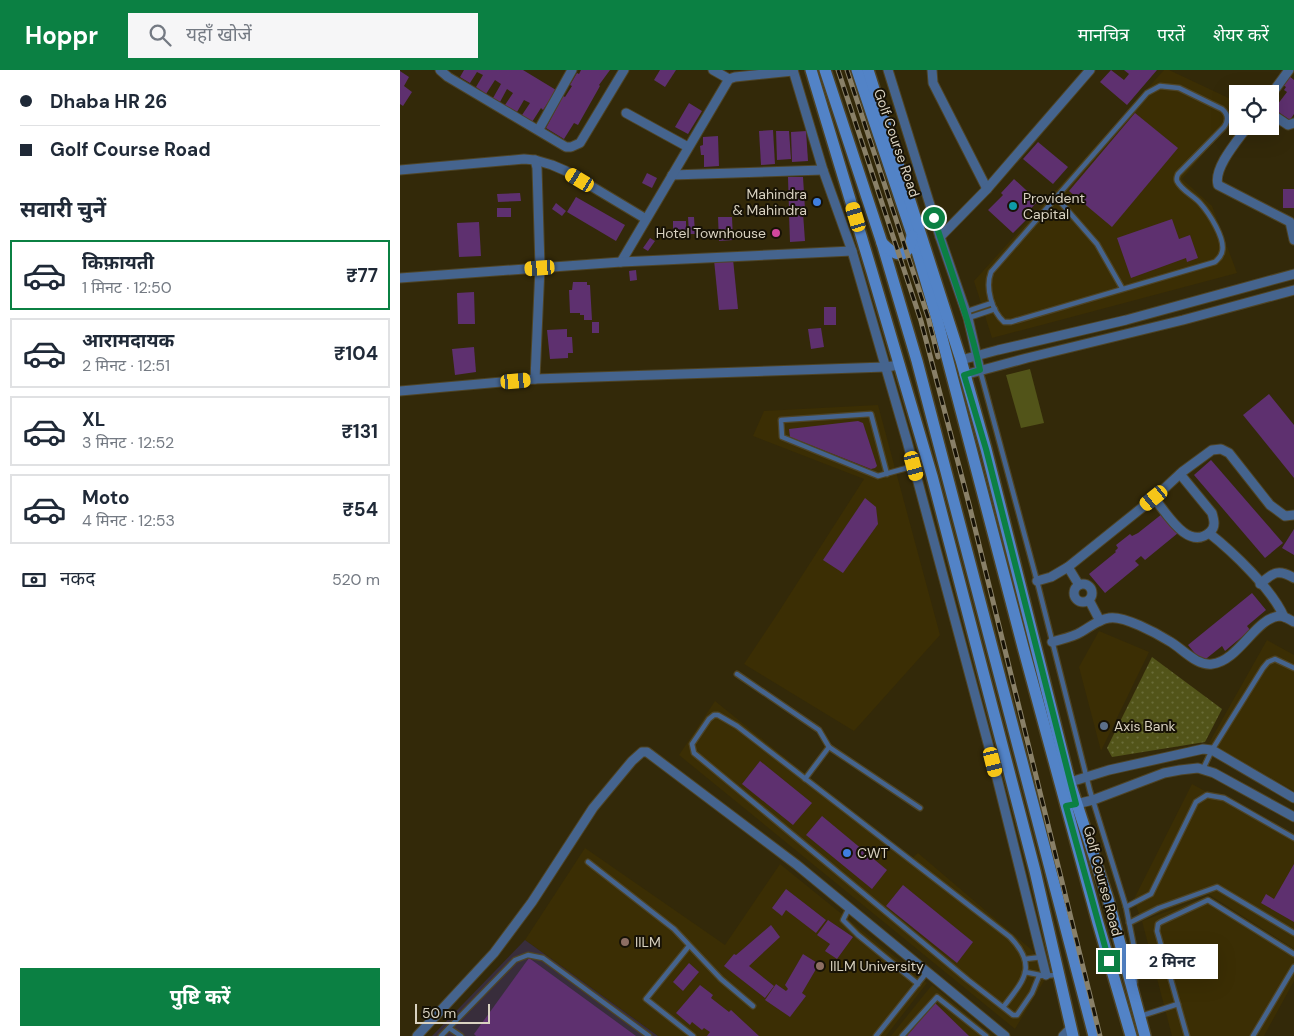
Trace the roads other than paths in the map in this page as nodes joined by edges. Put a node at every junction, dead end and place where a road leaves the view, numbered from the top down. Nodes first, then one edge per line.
1 (440, 70) edge
2 (572, 70) edge
3 (624, 70) edge
4 (713, 70) edge
5 (793, 70) edge
6 (811, 70) edge
7 (825, 70) edge
8 (857, 70) edge
9 (868, 70) edge
10 (888, 70) edge
11 (932, 70) edge
12 (1090, 70) edge
13 (1289, 70) edge
14 (729, 79) junction
15 (1278, 85) edge
16 (626, 113) dead end
17 (1279, 119) edge
18 (1294, 123) edge
19 (539, 129) junction
20 (1242, 135) edge
21 (688, 148) junction
22 (534, 160) junction
23 (400, 170) edge
24 (823, 170) junction
25 (672, 175) junction
26 (987, 188) junction
27 (1056, 197) junction
28 (646, 219) junction
29 (912, 234) junction
30 (940, 237) junction
31 (1294, 240) edge
32 (882, 243) junction
33 (852, 251) junction
34 (621, 262) junction
35 (540, 268) junction
36 (1294, 274) edge
37 (400, 278) edge
38 (1122, 288) junction
39 (1294, 290) edge
40 (992, 303) junction
41 (1178, 306) junction
42 (995, 309) junction
43 (966, 315) junction
44 (1126, 320) junction
45 (1183, 320) junction
46 (1129, 334) junction
47 (977, 355) junction
48 (961, 360) junction
49 (900, 365) junction
50 (885, 367) junction
51 (980, 370) junction
52 (964, 375) junction
53 (535, 379) junction
54 (400, 391) edge
55 (986, 449) junction
56 (972, 452) junction
57 (914, 466) junction
58 (947, 473) junction
59 (887, 474) junction
60 (1180, 474) junction
61 (932, 476) junction
62 (1154, 498) junction
63 (1294, 515) edge
64 (1209, 532) junction
65 (1068, 567) junction
66 (1294, 578) edge
67 (1037, 581) junction
68 (1260, 584) junction
69 (1284, 617) junction
70 (1100, 621) junction
71 (1294, 622) edge
72 (1052, 642) junction
73 (1294, 668) edge
74 (737, 674) dead end
75 (830, 746) junction
76 (1212, 750) junction
77 (1203, 770) junction
78 (1087, 777) junction
79 (806, 779) junction
80 (1065, 784) junction
81 (1294, 798) edge
82 (1093, 800) junction
83 (1071, 805) junction
84 (920, 808) dead end
85 (1294, 817) edge
86 (1294, 838) edge
87 (1027, 841) junction
88 (588, 862) dead end
89 (1049, 864) junction
90 (1126, 907) junction
91 (849, 908) junction
92 (1129, 924) junction
93 (1294, 933) edge
94 (689, 946) junction
95 (1294, 954) edge
96 (1042, 958) junction
97 (1024, 959) junction
98 (1294, 967) edge
99 (927, 972) junction
100 (1025, 972) junction
101 (1043, 975) junction
102 (1059, 975) junction
103 (918, 984) junction
104 (1134, 994) junction
105 (1178, 1004) junction
106 (753, 1006) dead end
107 (1004, 1006) junction
108 (1140, 1016) junction
109 (449, 1028) junction
110 (1069, 1033) edge
111 (417, 1036) edge
112 (441, 1036) edge
113 (461, 1036) edge
114 (649, 1036) edge
115 (693, 1036) edge
116 (876, 1036) edge
117 (902, 1036) edge
118 (986, 1036) edge
119 (1005, 1036) edge
120 (1094, 1036) edge
121 (1131, 1036) edge
122 (1145, 1036) edge
123 (1187, 1036) edge
124 (1253, 1036) edge

1 - 19 street
2 - 19 street
3 - 19 street
4 - 14 street
5 - 14 street
5 - 24 street
6 - 49 main road
7 - 32 main road
8 - 29 main road, Golf Course Road
9 - 48 main road
10 - 30 street
11 - 26 street
12 - 26 street
13 - 15 street
14 - 21 street
16 - 21 street
17 - 18 street
20 - 31 street
21 - 25 street
22 - 23 street
22 - 28 street
22 - 35 street
24 - 25 street
24 - 33 street
25 - 28 street
26 - 30 street
27 - 38 lane
27 - 38 lane
27 - 40 lane
28 - 34 street
29 - 32 main road
29 - 56 main road, Golf Course Road
30 - 43 street
32 - 58 main road
33 - 34 street
33 - 50 street
34 - 35 street
35 - 37 street
35 - 53 street
36 - 41 street
38 - 42 lane
39 - 45 street
40 - 42 lane
40 - 43 lane
41 - 44 street
41 - 45 street
42 - 43 lane
43 - 47 street
44 - 46 street
44 - 47 street
45 - 46 street
46 - 51 street
47 - 48 street
47 - 51 street
48 - 52 main road
49 - 50 street
49 - 61 main road
50 - 53 street
50 - 57 street
51 - 52 street
51 - 67 lane
52 - 55 main road
53 - 54 street
55 - 56 main road
55 - 80 main road
56 - 80 main road, Golf Course Road
57 - 59 lane
57 - 96 street
58 - 61 main road
58 - 89 main road
59 - 59 lane
60 - 62 street
60 - 63 street
60 - 64 street
61 - 87 main road
62 - 64 street
62 - 65 street
64 - 68 street
65 - 67 street
65 - 70 street
66 - 68 street
67 - 72 lane
68 - 69 street
69 - 70 street
69 - 71 street
70 - 72 street
72 - 78 lane
73 - 76 lane
74 - 75 lane
75 - 79 lane
75 - 84 lane
76 - 77 lane
76 - 78 street
76 - 81 street
77 - 82 street
77 - 85 street
78 - 80 street
78 - 82 lane
79 - 97 lane
79 - 107 lane
80 - 83 main road, Golf Course Road
82 - 83 street
82 - 90 lane
83 - 104 main road
83 - 121 main road, Golf Course Road
86 - 90 lane
87 - 89 main road
87 - 102 main road
88 - 94 lane
89 - 120 main road
90 - 92 lane
91 - 99 street
91 - 103 lane
91 - 111 street
92 - 93 lane
92 - 104 lane
94 - 106 lane
94 - 115 lane
95 - 105 lane
96 - 97 lane
96 - 101 street
97 - 100 lane
98 - 124 lane
99 - 103 lane
99 - 119 street
100 - 101 lane
100 - 107 lane
101 - 102 lane
101 - 107 lane
102 - 110 main road
103 - 116 lane
104 - 108 main road
105 - 108 lane
105 - 123 lane
108 - 122 main road
109 - 112 lane
109 - 113 lane
109 - 114 lane
117 - 118 lane

